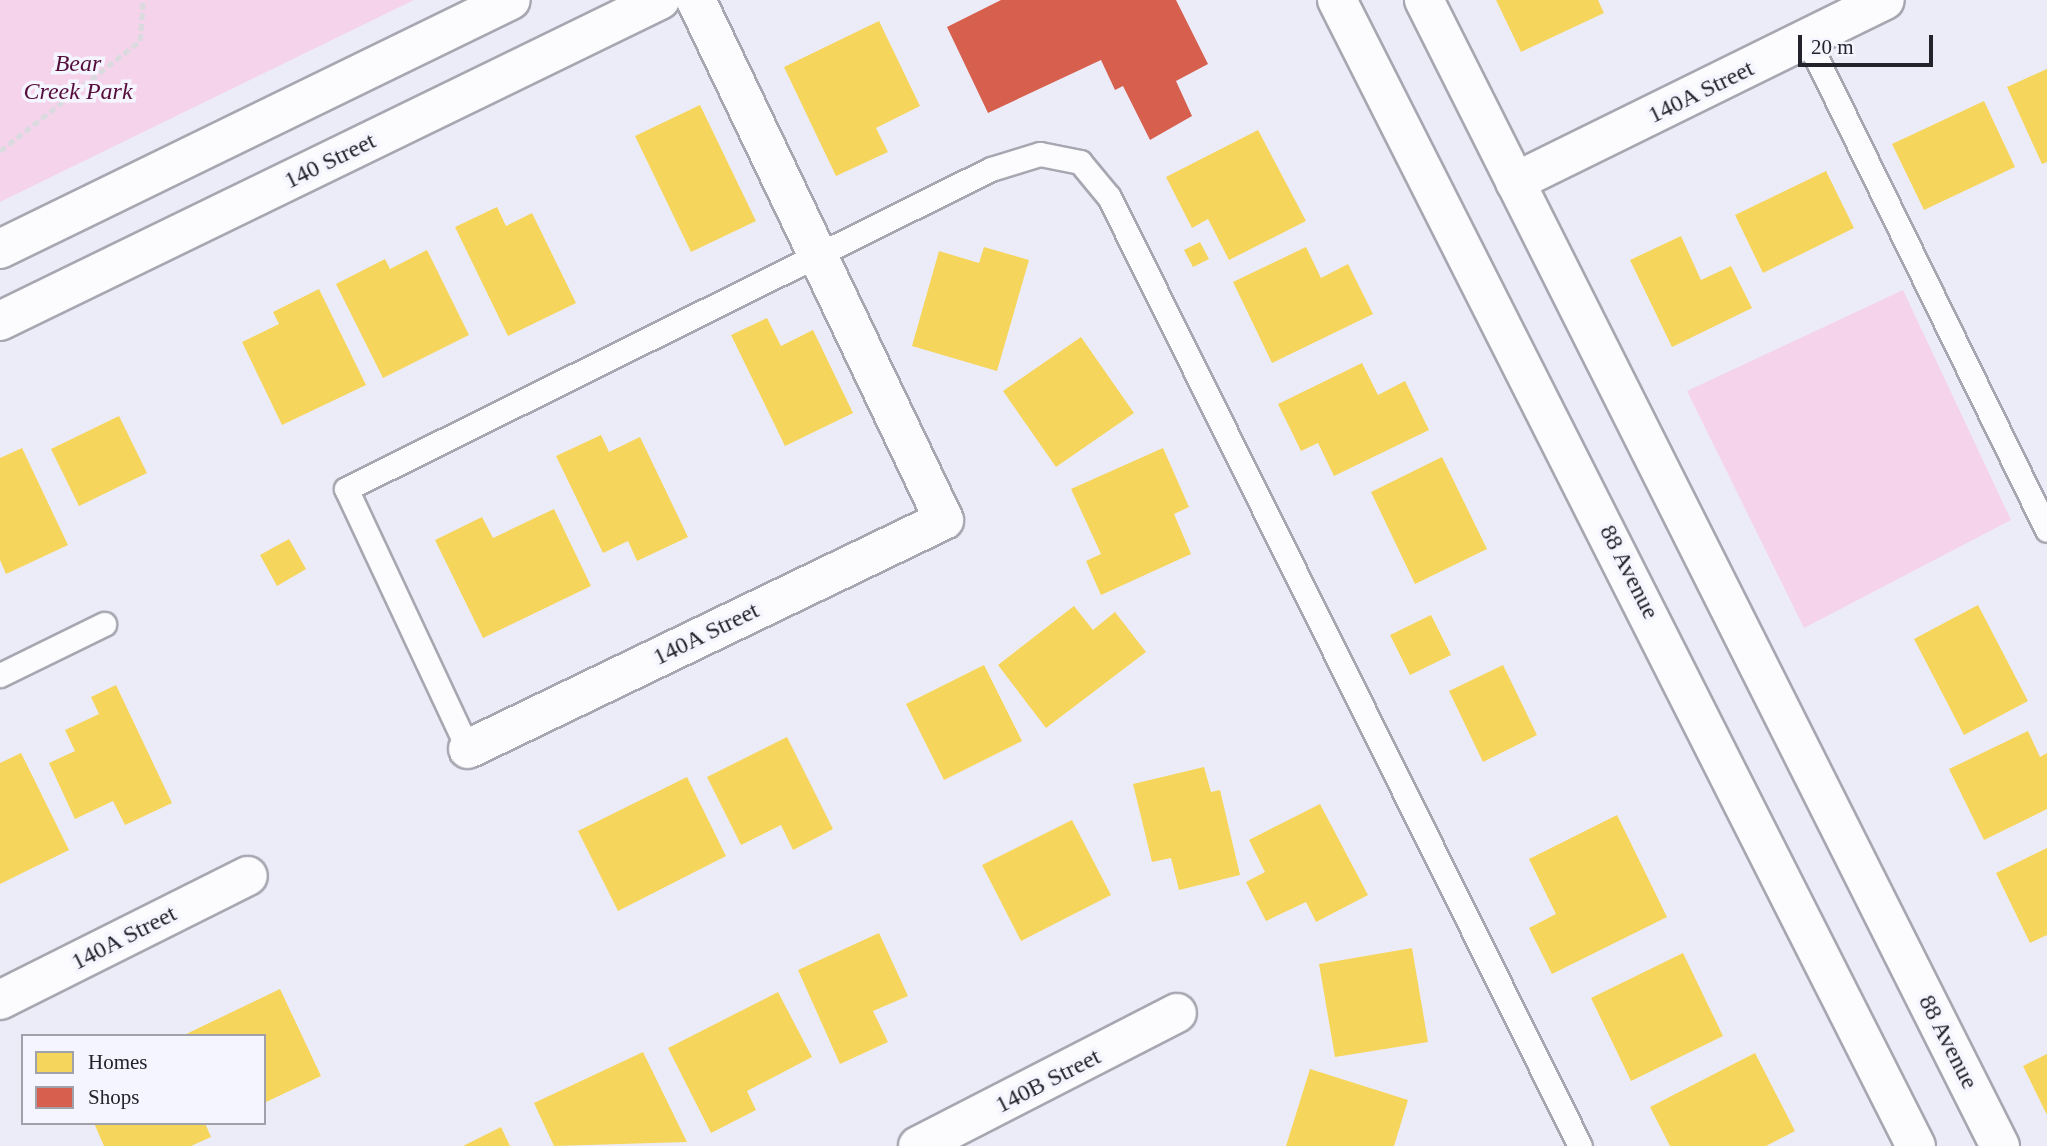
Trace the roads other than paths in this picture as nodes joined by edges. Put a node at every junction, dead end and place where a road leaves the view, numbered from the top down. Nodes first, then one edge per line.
1 (511, 0) edge
2 (660, 0) edge
3 (696, 0) edge
4 (1337, 0) edge
5 (1424, 0) edge
6 (1885, 0) edge
7 (1808, 41) junction
8 (1515, 182) junction
9 (0, 249) edge
10 (819, 257) junction
11 (0, 321) edge
12 (2047, 530) edge
13 (104, 624) dead end
14 (0, 675) edge
15 (468, 749) joint
16 (248, 876) dead end
17 (0, 1000) edge
18 (1177, 1013) dead end
19 (918, 1146) edge
20 (1580, 1146) edge
21 (1916, 1146) edge
22 (2000, 1146) edge

1 - 9 main road
2 - 11 main road, 140 Street
3 - 10 main road
4 - 21 main road, 88 Avenue
5 - 8 main road, 88 Avenue
6 - 7 main road, 140A Street
7 - 8 main road, 140A Street
7 - 12 lane
8 - 22 main road, 88 Avenue
10 - 15 lane
10 - 15 main road, 140A Street
10 - 20 lane
13 - 14 lane
16 - 17 main road, 140A Street
18 - 19 main road, 140B Street

